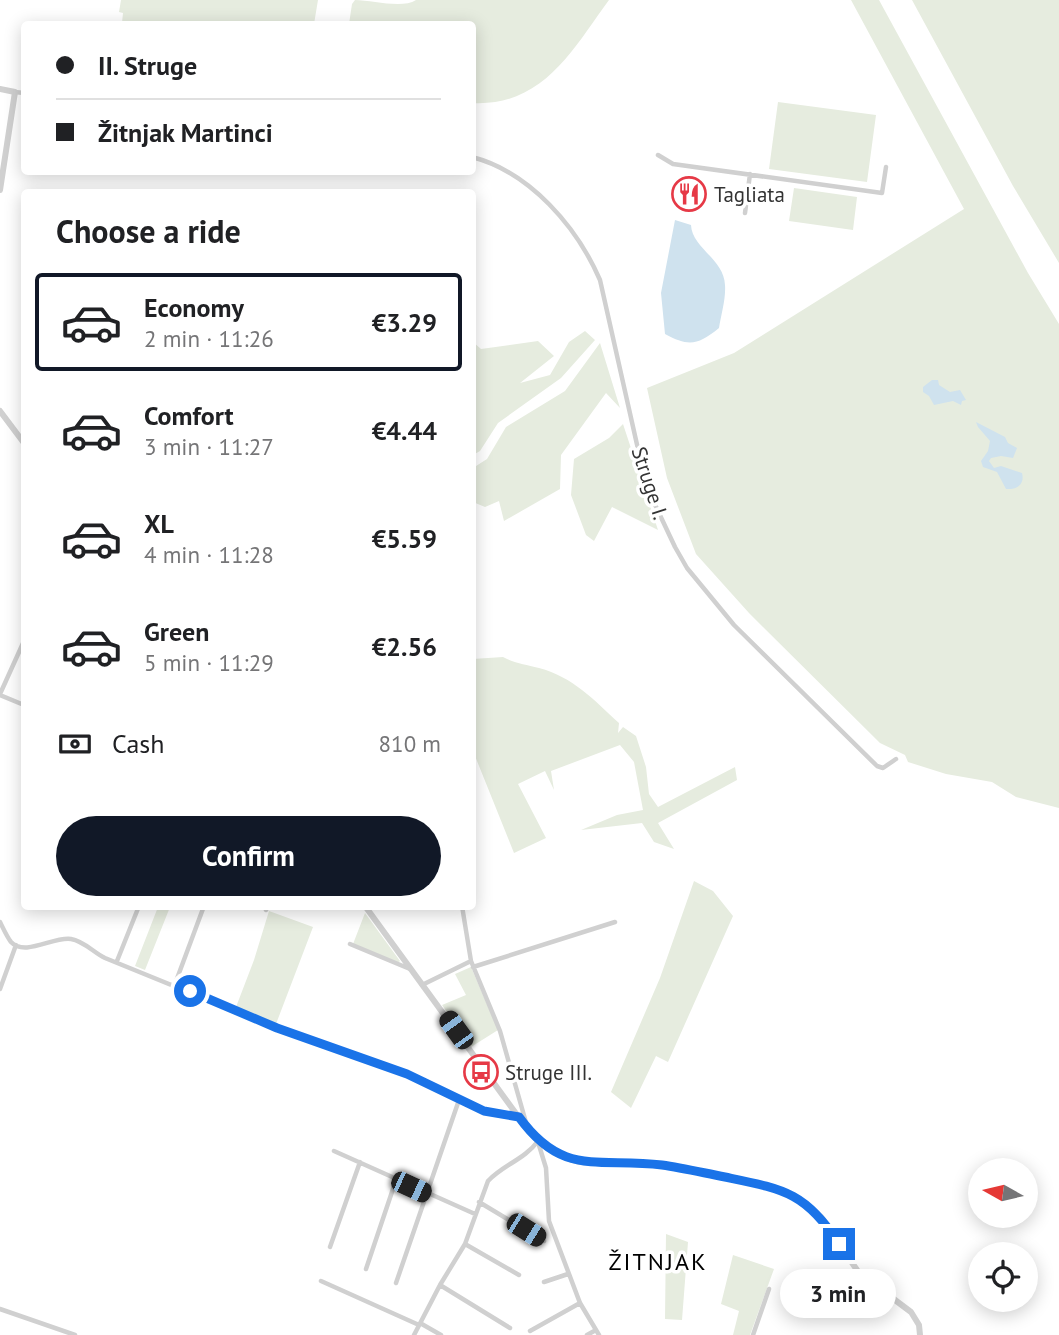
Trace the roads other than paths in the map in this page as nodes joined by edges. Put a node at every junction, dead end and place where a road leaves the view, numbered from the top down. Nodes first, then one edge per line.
1 (0, 89) edge
2 (15, 92) junction
3 (21, 93) edge
4 (658, 155) dead end
5 (476, 159) edge
6 (886, 167) dead end
7 (750, 174) junction
8 (0, 190) edge
9 (746, 213) dead end
10 (0, 411) edge
11 (21, 439) edge
12 (21, 648) edge
13 (0, 694) edge
14 (21, 704) edge
15 (897, 759) dead end
16 (137, 910) edge
17 (203, 910) edge
18 (368, 910) edge
19 (464, 910) edge
20 (0, 922) edge
21 (615, 922) dead end
22 (350, 944) dead end
23 (16, 945) junction
24 (117, 961) junction
25 (472, 964) junction
26 (411, 969) junction
27 (175, 985) junction
28 (422, 985) junction
29 (0, 989) edge
30 (459, 1100) junction
31 (519, 1117) junction
32 (528, 1130) junction
33 (538, 1141) junction
34 (334, 1151) dead end
35 (360, 1162) junction
36 (396, 1180) junction
37 (426, 1194) junction
38 (479, 1202) junction
39 (475, 1214) junction
40 (544, 1241) dead end
41 (465, 1244) junction
42 (330, 1247) dead end
43 (366, 1269) dead end
44 (568, 1274) junction
45 (519, 1275) dead end
46 (321, 1281) dead end
47 (544, 1282) dead end
48 (396, 1283) dead end
49 (440, 1285) junction
50 (769, 1289) dead end
51 (580, 1303) junction
52 (0, 1309) edge
53 (420, 1324) junction
54 (510, 1328) dead end
55 (530, 1331) dead end
56 (597, 1332) edge
57 (75, 1335) edge
58 (414, 1335) edge
59 (441, 1335) edge
60 (587, 1335) edge
61 (753, 1335) edge
62 (920, 1335) edge

1 - 2 street
2 - 3 street
2 - 8 street
4 - 7 street
5 - 15 street, Struge I.
6 - 7 street
7 - 9 street
10 - 11 street
12 - 13 street
13 - 14 street
16 - 24 street
17 - 27 street
18 - 26 street
19 - 25 street
20 - 23 street
21 - 25 street
22 - 26 street
23 - 24 street
23 - 29 street
24 - 27 street
25 - 28 street
25 - 32 street
26 - 28 street
27 - 30 street
28 - 31 street
30 - 31 street
30 - 37 street
31 - 32 street
32 - 33 street
33 - 38 street
33 - 44 street
33 - 62 street
34 - 35 street
35 - 36 street
35 - 42 street
36 - 37 street
36 - 43 street
37 - 39 street
37 - 48 street
38 - 39 street
38 - 40 street
39 - 41 street
41 - 45 street
41 - 49 street
44 - 47 street
44 - 51 street
46 - 53 street
49 - 53 street
49 - 54 street
50 - 61 street
51 - 55 street
51 - 56 street
52 - 57 street
53 - 58 street
53 - 59 street
56 - 60 street

